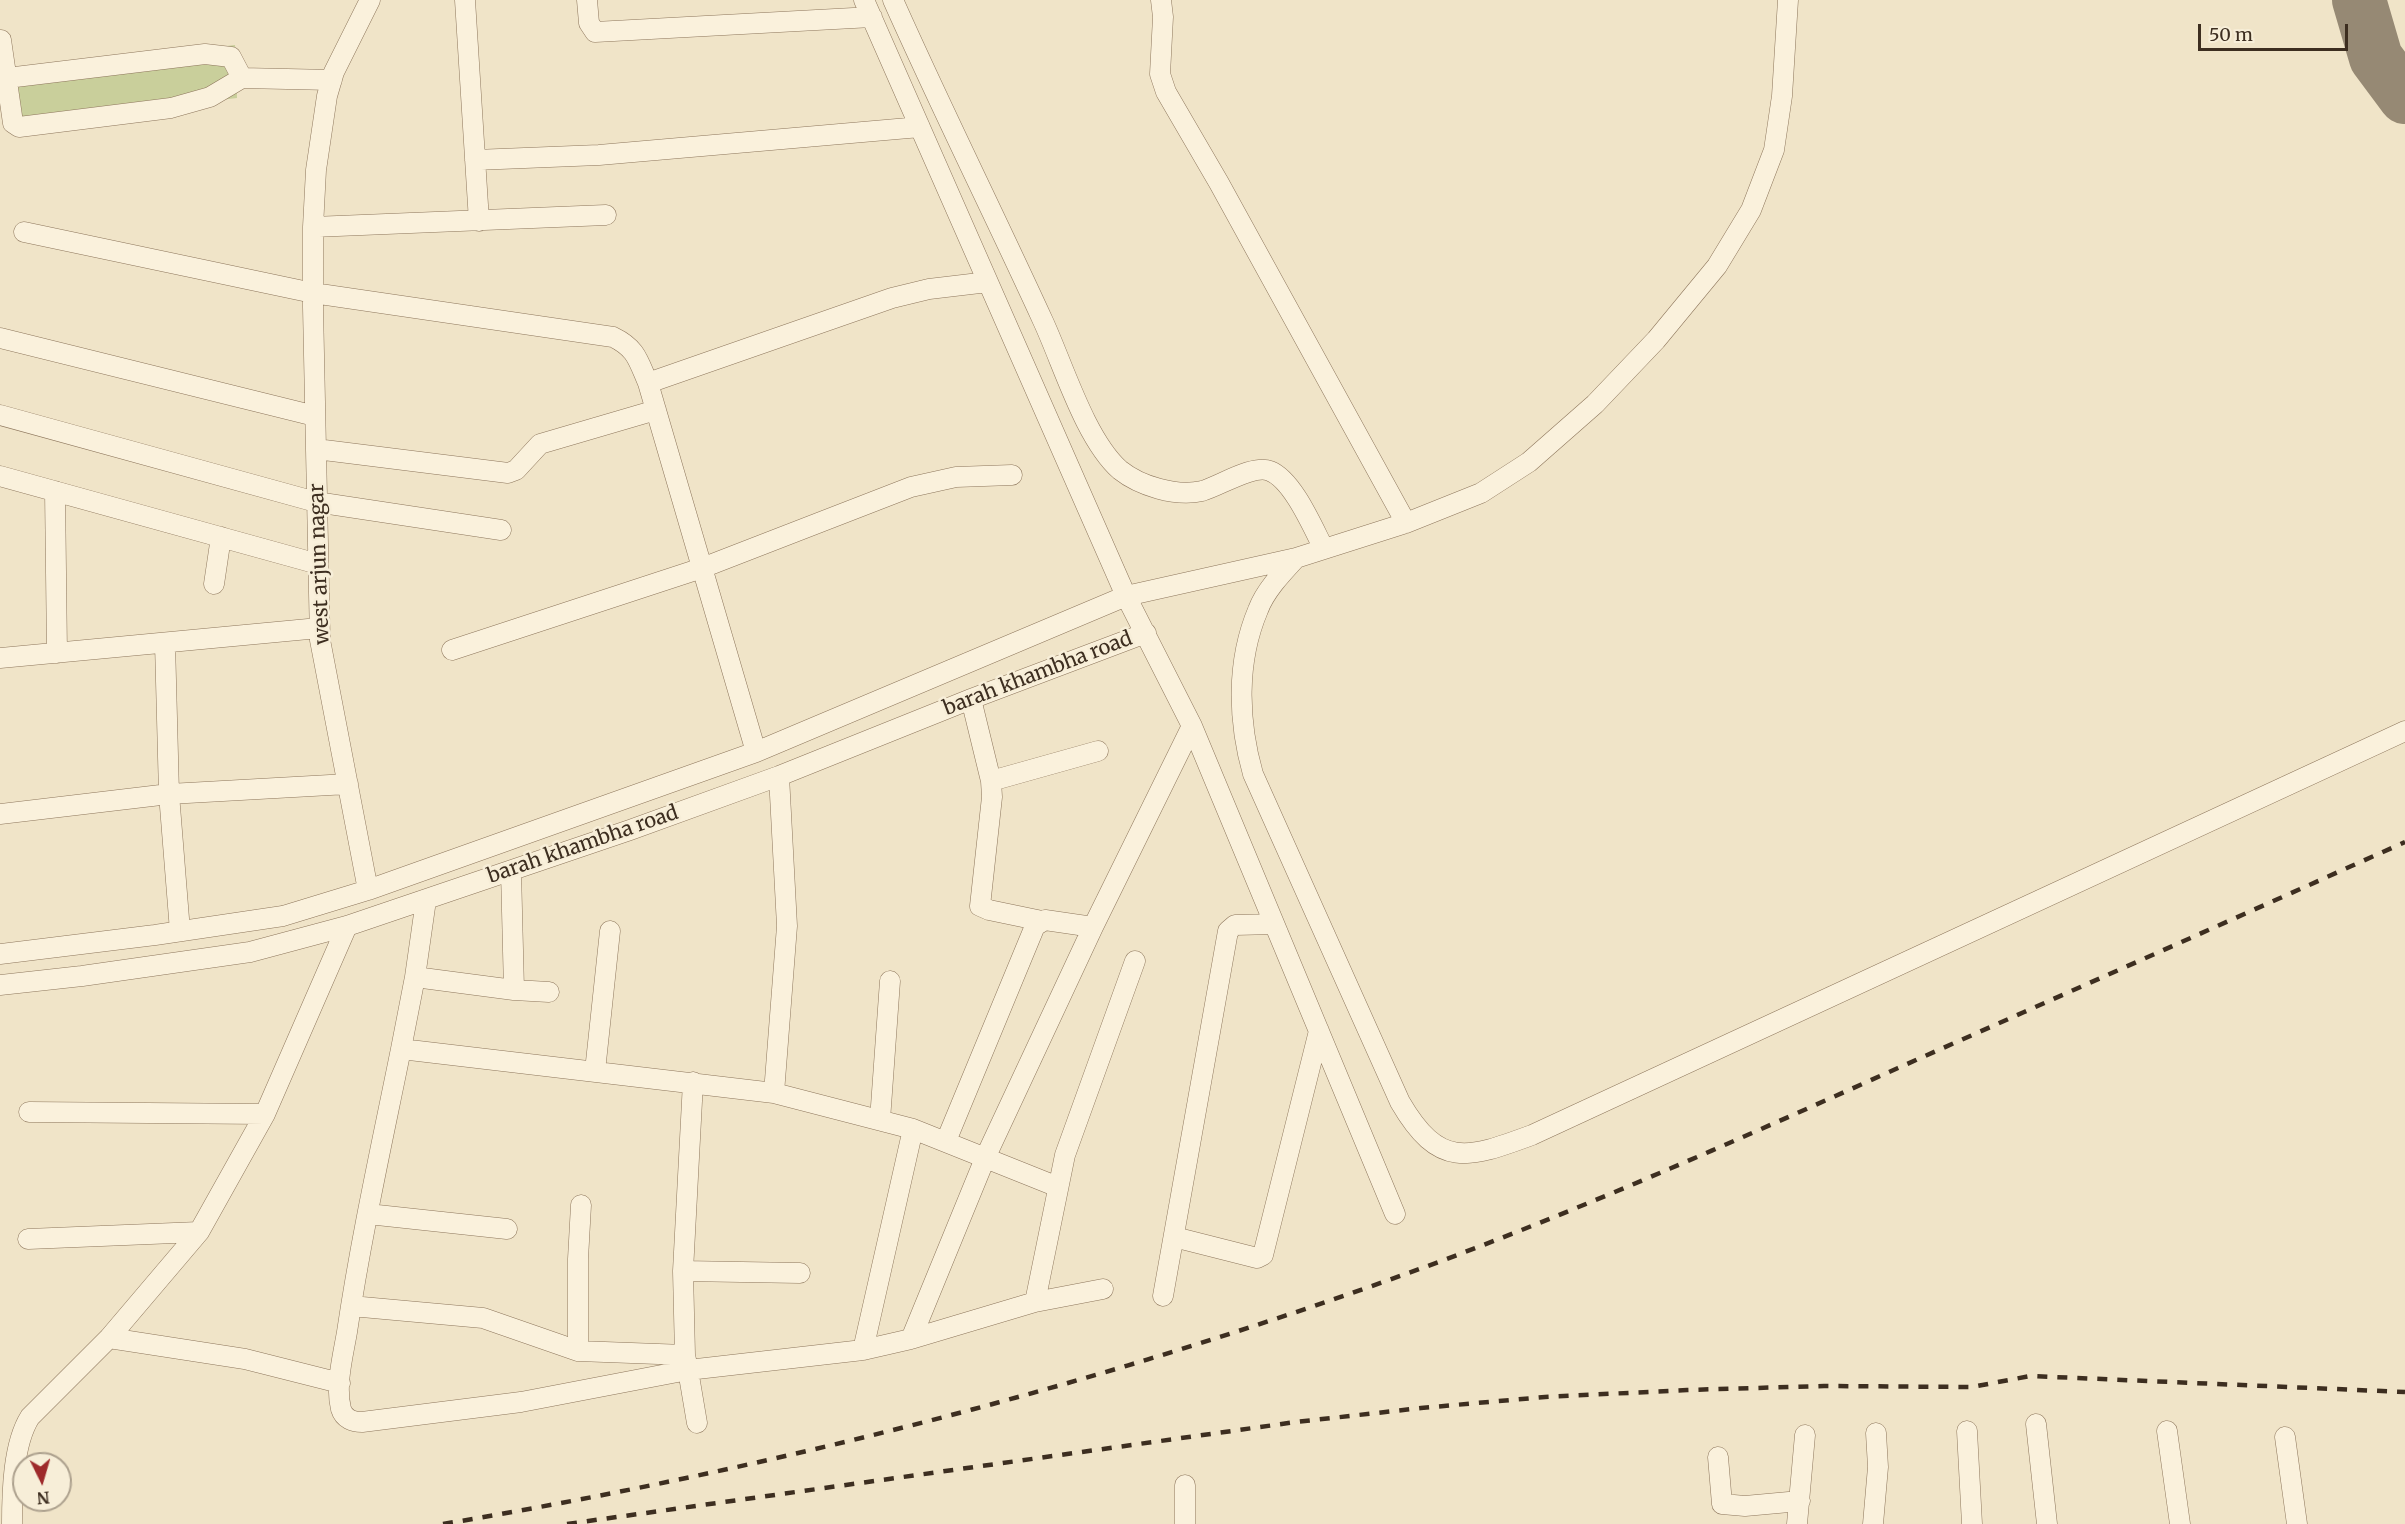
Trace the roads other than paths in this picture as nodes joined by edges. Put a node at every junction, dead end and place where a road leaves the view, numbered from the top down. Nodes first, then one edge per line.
1 (370, 0) edge
2 (465, 0) edge
3 (586, 0) edge
4 (893, 0) edge
5 (1161, 0) edge
6 (1788, 0) edge
7 (868, 9) edge
8 (1, 40) edge
9 (7, 78) junction
10 (242, 78) junction
11 (330, 88) junction
12 (920, 127) junction
13 (475, 160) junction
14 (606, 215) dead end
15 (479, 221) junction
16 (313, 227) junction
17 (24, 232) dead end
18 (988, 282) junction
19 (313, 300) junction
20 (0, 338) edge
21 (648, 383) junction
22 (656, 410) junction
23 (0, 415) edge
24 (315, 416) junction
25 (316, 449) junction
26 (1012, 475) dead end
27 (0, 476) edge
28 (55, 491) junction
29 (316, 502) junction
30 (1406, 523) junction
31 (501, 530) dead end
32 (221, 537) junction
33 (1324, 549) junction
34 (1296, 558) junction
35 (318, 564) junction
36 (702, 568) junction
37 (214, 584) dead end
38 (1126, 596) junction
39 (319, 628) junction
40 (1146, 633) junction
41 (165, 643) junction
42 (452, 650) dead end
43 (57, 653) junction
44 (0, 658) edge
45 (971, 699) junction
46 (1192, 726) junction
47 (2405, 730) edge
48 (756, 752) junction
49 (1098, 752) dead end
50 (779, 776) junction
51 (991, 781) junction
52 (348, 784) junction
53 (169, 794) junction
54 (0, 814) edge
55 (511, 871) junction
56 (368, 890) junction
57 (426, 900) junction
58 (1042, 921) junction
59 (1274, 924) junction
60 (347, 926) junction
61 (1093, 927) junction
62 (610, 931) dead end
63 (180, 932) junction
64 (0, 954) edge
65 (1135, 961) dead end
66 (415, 977) junction
67 (890, 981) dead end
68 (0, 985) edge
69 (514, 990) junction
70 (549, 992) dead end
71 (1319, 1031) junction
72 (401, 1049) junction
73 (595, 1071) junction
74 (693, 1082) junction
75 (774, 1093) junction
76 (29, 1112) dead end
77 (265, 1114) junction
78 (880, 1120) junction
79 (912, 1129) junction
80 (946, 1141) junction
81 (986, 1156) junction
82 (1058, 1187) junction
83 (580, 1205) dead end
84 (368, 1214) junction
85 (1395, 1214) dead end
86 (507, 1229) dead end
87 (199, 1232) junction
88 (1174, 1238) junction
89 (27, 1239) dead end
90 (683, 1271) junction
91 (800, 1273) dead end
92 (1102, 1289) dead end
93 (1163, 1296) dead end
94 (1035, 1302) junction
95 (351, 1306) junction
96 (109, 1338) junction
97 (911, 1339) junction
98 (864, 1350) junction
99 (578, 1351) junction
100 (686, 1363) junction
101 (340, 1383) junction
102 (697, 1423) dead end
103 (2036, 1424) dead end
104 (1967, 1431) dead end
105 (2167, 1431) dead end
106 (1876, 1433) dead end
107 (1805, 1435) dead end
108 (2285, 1437) dead end
109 (1718, 1457) dead end
110 (1185, 1485) dead end
111 (6, 1492) edge
112 (1800, 1502) junction
113 (1744, 1515) edge
114 (12, 1524) edge
115 (1185, 1524) edge
116 (1797, 1524) edge
117 (1873, 1524) edge
118 (1972, 1524) edge
119 (2047, 1524) edge
120 (2180, 1524) edge
121 (2297, 1524) edge

1 - 11 street, west arjun nagar
2 - 13 street
3 - 7 street
4 - 33 street
5 - 30 street
6 - 30 street, barah khambha road
7 - 12 street
8 - 9 street
9 - 10 street
9 - 10 street
10 - 11 street
11 - 16 street, west arjun nagar
12 - 13 street
12 - 18 street
13 - 15 street
14 - 15 street
15 - 16 street
16 - 19 street, west arjun nagar
17 - 19 street
18 - 21 street
18 - 38 street
19 - 21 street
19 - 24 street, west arjun nagar
20 - 24 street
21 - 22 street
22 - 25 street
22 - 36 street
23 - 29 street
24 - 25 street, west arjun nagar
25 - 29 street, west arjun nagar
26 - 36 street
27 - 28 street
28 - 32 street
28 - 43 street
29 - 31 street
29 - 35 street, west arjun nagar
30 - 33 street, barah khambha road
32 - 35 street
32 - 37 street
33 - 34 street, barah khambha road
34 - 38 street, barah khambha road
34 - 47 street
35 - 39 street, west arjun nagar
36 - 42 street
36 - 48 street
38 - 40 street
38 - 48 street, barah khambha road
39 - 41 street
39 - 52 street, west arjun nagar
40 - 45 street, barah khambha road
40 - 46 street
41 - 43 street
41 - 53 street
43 - 44 street
45 - 50 street, barah khambha road
45 - 51 street
46 - 59 street
46 - 61 street
48 - 56 street, barah khambha road
49 - 51 street
50 - 55 street, barah khambha road
50 - 75 street
51 - 58 street
52 - 53 street
52 - 56 street, west arjun nagar
53 - 54 street
53 - 63 street
55 - 57 street, barah khambha road
55 - 69 street
56 - 63 street, barah khambha road
57 - 60 street, barah khambha road
57 - 66 street
58 - 61 street
58 - 80 street
59 - 71 street
59 - 88 street
60 - 68 street, barah khambha road
60 - 77 street
61 - 81 street
62 - 73 street
63 - 64 street, barah khambha road
65 - 82 street
66 - 69 street
66 - 72 street
67 - 78 street
69 - 70 street
71 - 85 street
71 - 88 street
72 - 73 street
72 - 84 street
73 - 74 street
74 - 75 street
74 - 90 street
75 - 78 street
76 - 77 street
77 - 87 street
78 - 79 street
79 - 80 street
79 - 98 street
80 - 81 street
81 - 82 street
81 - 97 street
82 - 94 street
83 - 99 street
84 - 86 street
84 - 95 street
87 - 89 street
87 - 96 street
88 - 93 street
90 - 91 street
90 - 100 street
92 - 94 street
94 - 97 street
95 - 99 street
95 - 101 street
96 - 101 street
96 - 111 street
97 - 98 street
98 - 100 street
99 - 100 street
100 - 101 street
100 - 102 street
103 - 119 street
104 - 118 street
105 - 120 street
106 - 117 street
107 - 112 street
108 - 121 street
109 - 113 street
110 - 115 street
111 - 114 street
112 - 113 street
112 - 116 street

